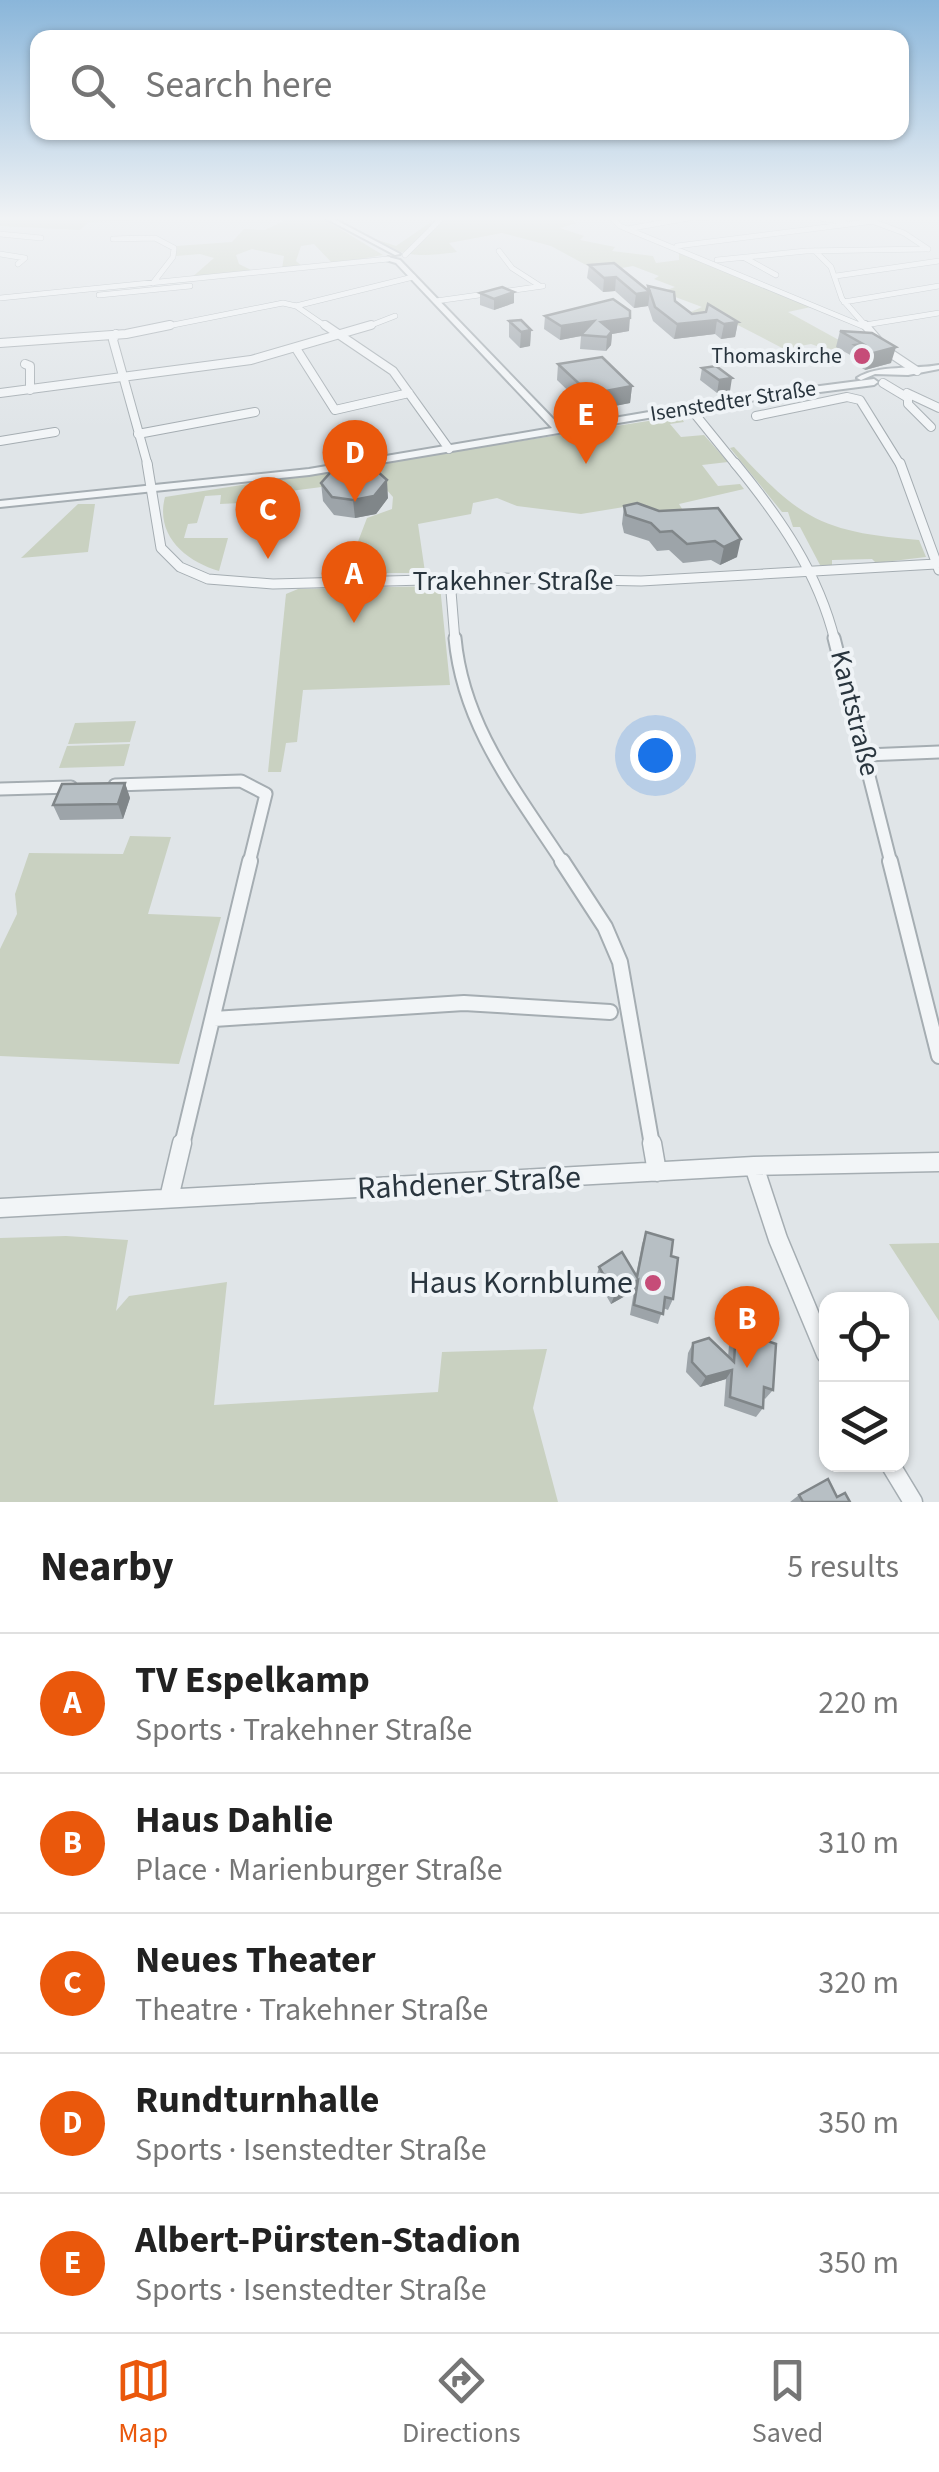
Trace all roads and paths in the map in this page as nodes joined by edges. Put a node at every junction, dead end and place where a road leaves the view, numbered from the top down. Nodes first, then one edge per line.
1 (126, 288) edge
2 (136, 288) edge
3 (370, 288) edge
4 (423, 288) edge
5 (527, 288) edge
6 (778, 288) edge
7 (840, 288) edge
8 (927, 288) edge
9 (110, 291) junction
10 (0, 298) edge
11 (436, 301) junction
12 (844, 302) junction
13 (296, 306) junction
14 (939, 313) edge
15 (395, 316) dead end
16 (864, 325) junction
17 (116, 334) junction
18 (348, 337) junction
19 (0, 344) edge
20 (296, 350) junction
21 (25, 364) dead end
22 (939, 367) edge
23 (917, 371) junction
24 (124, 379) junction
25 (882, 379) junction
26 (30, 390) junction
27 (0, 393) edge
28 (409, 393) junction
29 (920, 405) junction
30 (690, 408) junction
31 (939, 409) edge
32 (255, 412) dead end
33 (756, 416) dead end
34 (560, 430) junction
35 (55, 432) dead end
36 (138, 434) junction
37 (939, 439) edge
38 (0, 441) edge
39 (449, 448) junction
40 (154, 490) junction
41 (0, 506) edge
42 (938, 567) edge
43 (812, 568) junction
44 (450, 579) junction
45 (939, 752) edge
46 (866, 755) junction
47 (0, 789) edge
48 (610, 1012) dead end
49 (214, 1019) junction
50 (939, 1056) edge
51 (939, 1162) edge
52 (754, 1166) junction
53 (657, 1172) junction
54 (170, 1198) junction
55 (0, 1208) edge
56 (819, 1337) edge
57 (895, 1472) edge
58 (913, 1502) edge

1 - 9 street
2 - 9 street
3 - 13 street
4 - 11 street
5 - 11 street
6 - 16 street
7 - 12 street
8 - 12 street
9 - 10 street
11 - 34 street
12 - 16 street
13 - 17 street
13 - 18 street
14 - 16 street
15 - 18 street
16 - 23 street
17 - 19 street
17 - 24 street, Trakehner Straße
18 - 20 street
18 - 28 street
20 - 24 street
20 - 28 street
21 - 26 street
22 - 23 street, Isenstedter Straße
23 - 25 street, Isenstedter Straße
24 - 26 street
24 - 36 street, Trakehner Straße
25 - 29 street
25 - 30 street, Isenstedter Straße
26 - 27 street
28 - 39 street
29 - 31 street
29 - 37 street
30 - 34 street, Isenstedter Straße
30 - 43 street, Kantstraße
32 - 36 street
33 - 42 street
34 - 39 street, Isenstedter Straße
35 - 38 street
36 - 40 street, Trakehner Straße
39 - 40 street, Isenstedter Straße
40 - 41 street, Isenstedter Straße
40 - 44 street, Trakehner Straße
42 - 43 street, Trakehner Straße
43 - 44 street, Trakehner Straße
43 - 46 street, Kantstraße
44 - 53 street
45 - 46 street
46 - 50 street, Kantstraße
47 - 49 street
48 - 49 street
49 - 54 street
51 - 52 street, Rahdener Straße
52 - 53 street, Rahdener Straße
52 - 56 street
53 - 54 street, Rahdener Straße
54 - 55 street, Rahdener Straße
57 - 58 street

